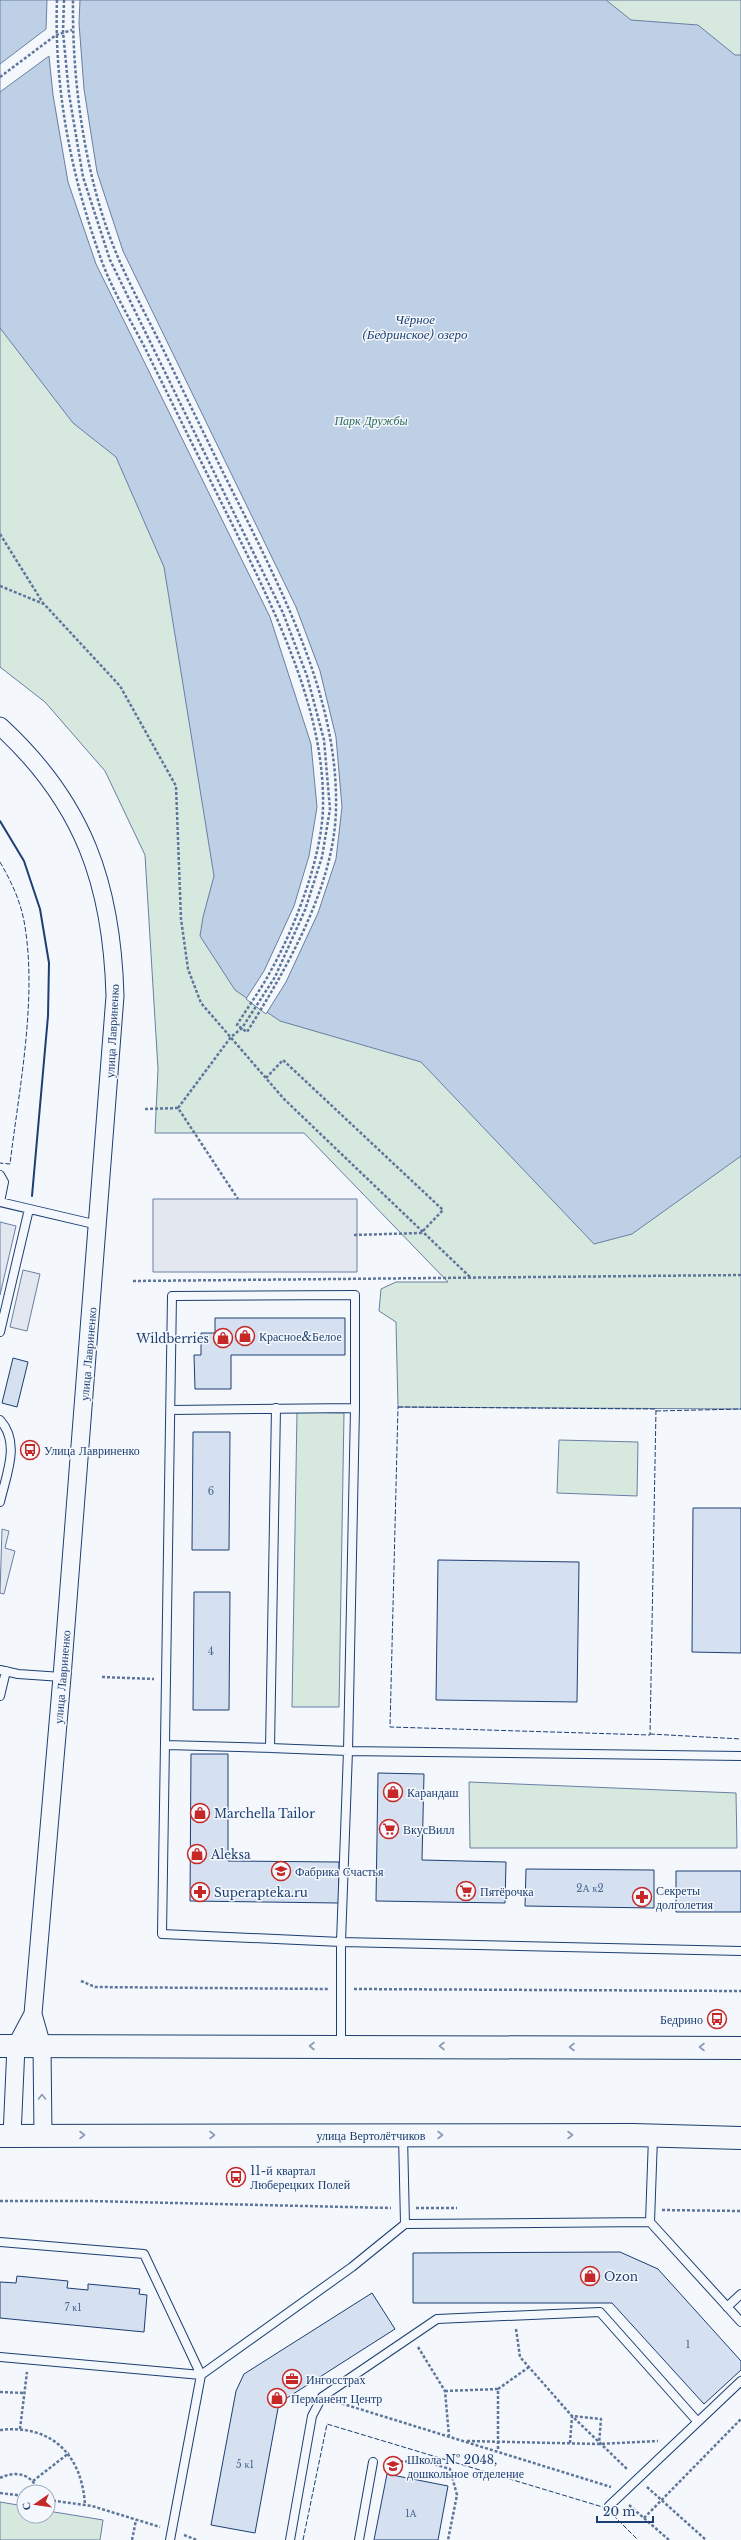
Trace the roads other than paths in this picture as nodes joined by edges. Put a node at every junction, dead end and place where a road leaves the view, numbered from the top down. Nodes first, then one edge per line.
1 (0, 726) edge
2 (0, 1174) edge
3 (29, 1209) junction
4 (98, 1225) junction
5 (0, 1332) edge
6 (276, 1408) junction
7 (356, 1408) junction
8 (171, 1410) junction
9 (0, 1420) edge
10 (0, 1502) edge
11 (3, 1670) edge
12 (62, 1677) junction
13 (0, 1696) edge
14 (166, 1745) junction
15 (270, 1748) junction
16 (348, 1751) junction
17 (741, 1756) edge
18 (342, 1942) junction
19 (741, 1950) edge
20 (33, 2014) junction
21 (8, 2046) edge
22 (42, 2046) junction
23 (341, 2046) junction
24 (741, 2048) edge
25 (403, 2135) junction
26 (653, 2135) junction
27 (6, 2136) edge
28 (43, 2136) junction
29 (741, 2138) edge
30 (650, 2222) junction
31 (405, 2224) junction
32 (0, 2242) edge
33 (741, 2294) edge
34 (727, 2307) junction
35 (741, 2322) edge
36 (0, 2357) edge
37 (201, 2375) junction
38 (741, 2380) edge
39 (697, 2421) junction
40 (373, 2462) road end
41 (609, 2506) dead end
42 (170, 2540) edge
43 (290, 2540) edge
44 (359, 2540) edge

1 - 4 street, улица Лавриненко
2 - 3 lane
3 - 4 lane
3 - 5 lane
4 - 12 street, улица Лавриненко
6 - 7 lane
6 - 8 lane
6 - 15 lane
7 - 8 lane
7 - 16 lane
8 - 14 lane
9 - 10 lane
11 - 12 lane
11 - 13 lane
12 - 20 street, улица Лавриненко
14 - 15 lane
14 - 18 lane
15 - 16 lane
16 - 17 lane
16 - 18 lane
18 - 19 lane
18 - 23 lane
20 - 21 street, улица Лавриненко
20 - 22 street, улица Лавриненко
21 - 22 main road
21 - 27 street
23 -> 22 main road
28 -> 22 street, улица Лавриненко
24 -> 23 main road
25 -> 26 main road, улица Вертолётчиков
28 -> 25 main road, улица Вертолётчиков
25 - 31 lane
26 - 29 main road, улица Вертолётчиков
26 - 30 lane
27 - 28 main road, улица Вертолётчиков
30 - 31 lane
30 - 34 lane
31 - 37 lane
32 - 37 lane
33 - 34 lane
34 - 35 lane
36 - 37 lane
37 - 42 lane
38 - 39 lane
39 - 41 lane
39 - 43 lane
40 - 44 lane

